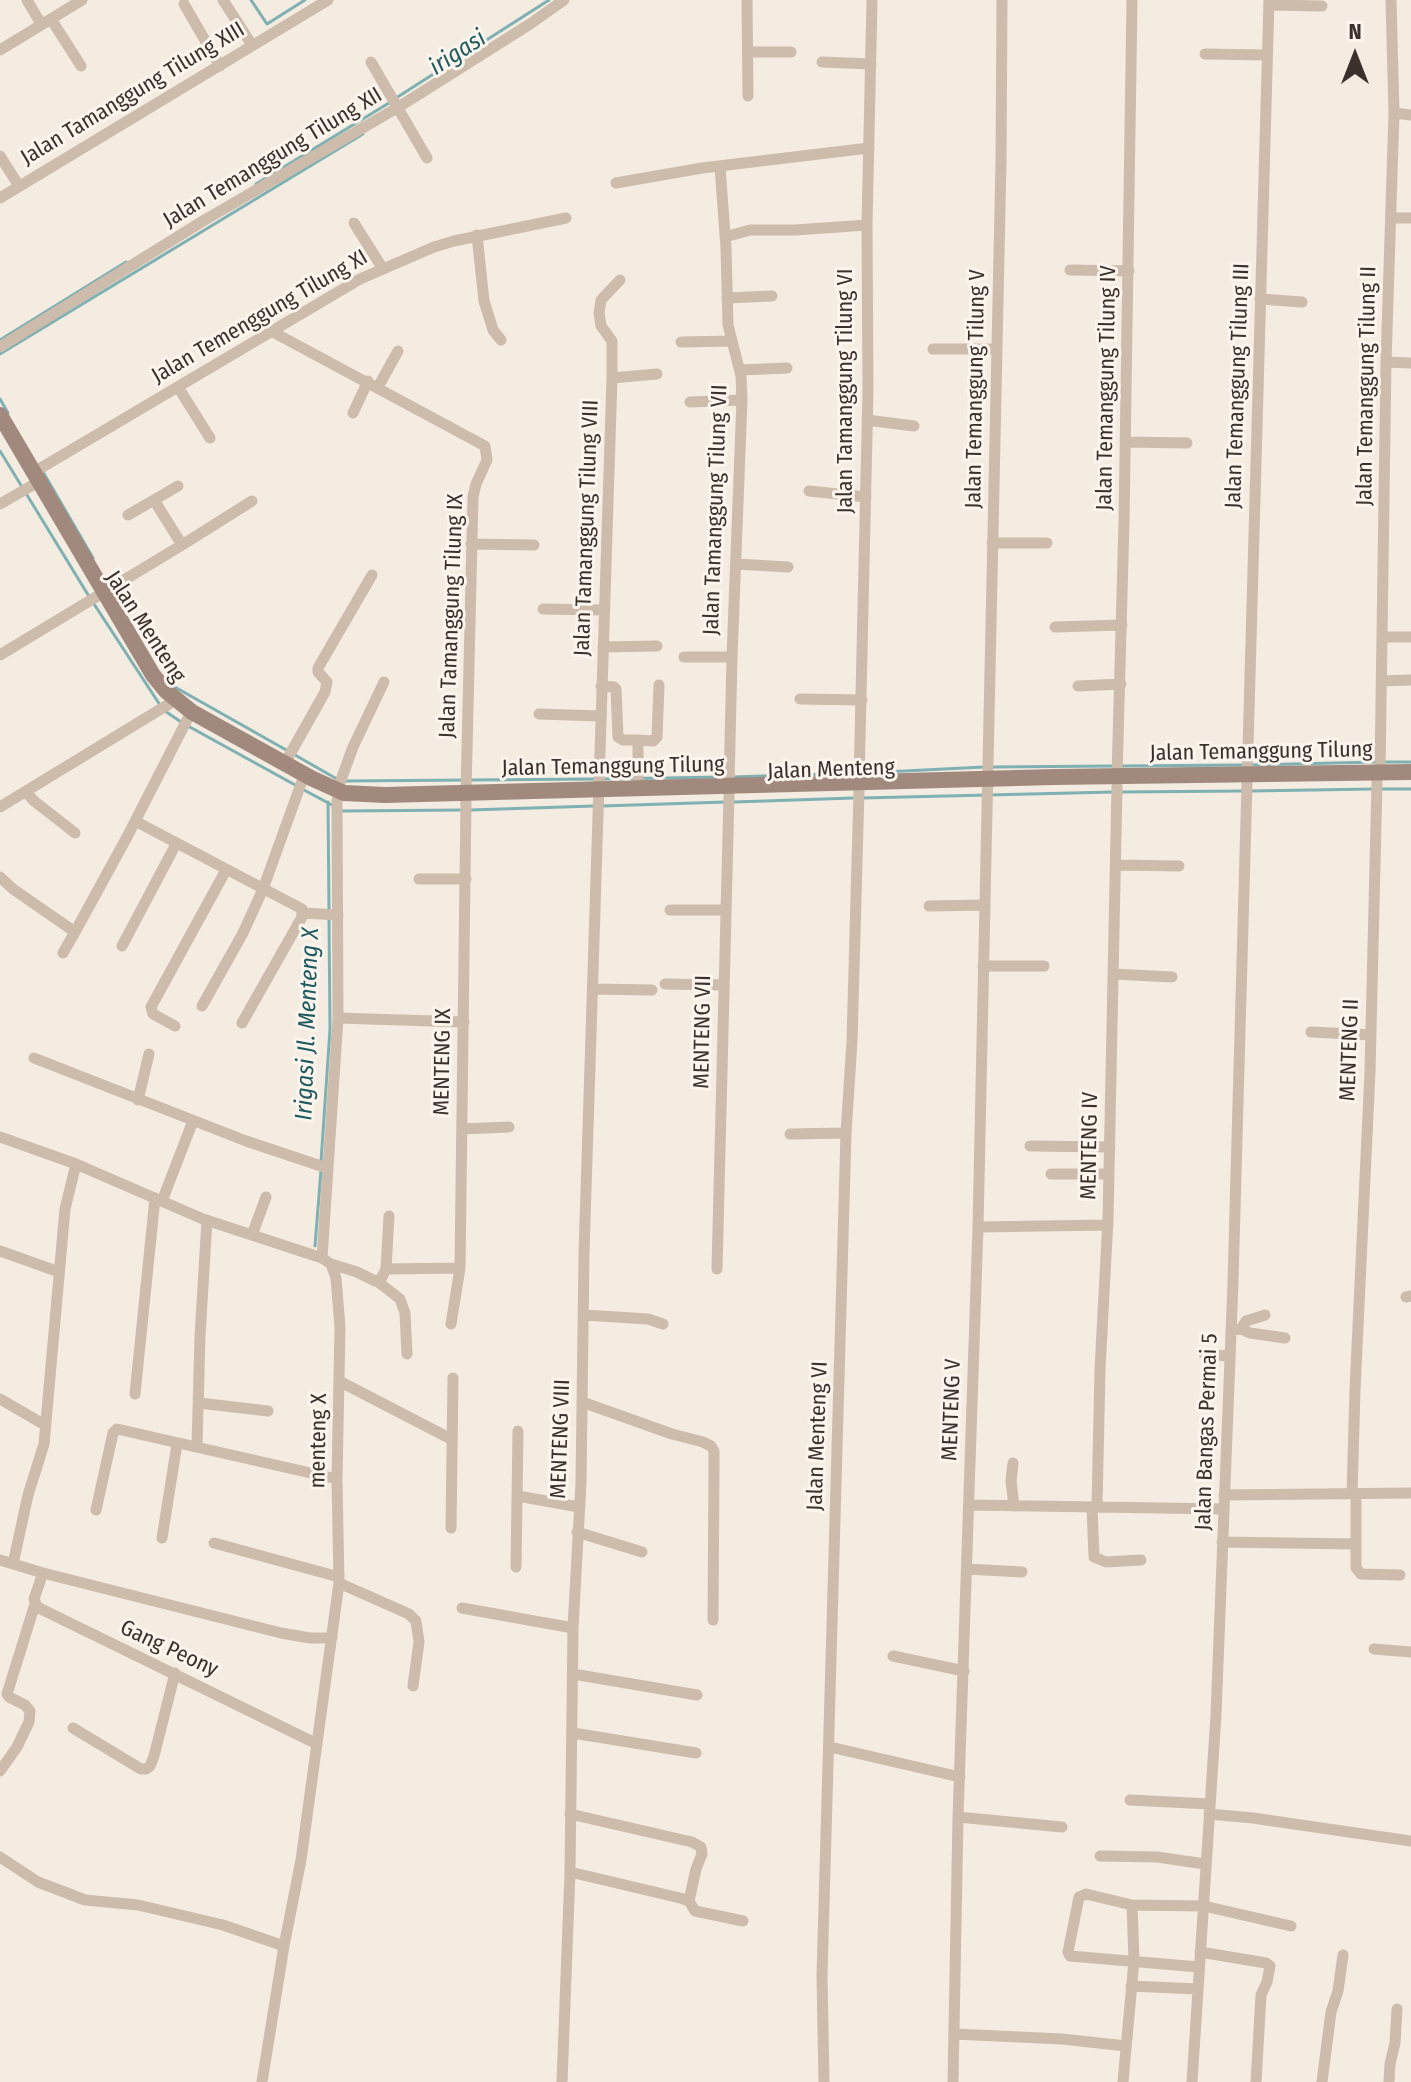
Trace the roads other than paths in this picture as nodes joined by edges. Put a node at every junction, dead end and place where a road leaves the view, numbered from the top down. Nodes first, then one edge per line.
1 (27, 0) edge
2 (82, 0) edge
3 (223, 0) edge
4 (564, 0) edge
5 (747, 0) edge
6 (872, 0) edge
7 (1002, 0) edge
8 (1132, 0) edge
9 (1391, 0) edge
10 (324, 1) edge
11 (1269, 2) edge
12 (184, 4) dead end
13 (1322, 6) dead end
14 (46, 21) junction
15 (252, 45) junction
16 (0, 48) edge
17 (748, 52) junction
18 (791, 52) dead end
19 (1205, 54) dead end
20 (1267, 55) junction
21 (371, 62) dead end
22 (822, 62) dead end
23 (871, 64) junction
24 (81, 66) dead end
25 (220, 66) junction
26 (748, 96) dead end
27 (397, 108) junction
28 (1394, 113) junction
29 (1411, 115) edge
30 (869, 148) junction
31 (0, 156) edge
32 (427, 158) dead end
33 (720, 167) junction
34 (616, 183) dead end
35 (19, 186) junction
36 (0, 198) edge
37 (566, 218) dead end
38 (1391, 218) junction
39 (1411, 218) edge
40 (354, 223) dead end
41 (867, 225) junction
42 (477, 235) junction
43 (725, 237) junction
44 (383, 269) junction
45 (1070, 270) dead end
46 (1129, 271) junction
47 (620, 280) dead end
48 (772, 296) dead end
49 (727, 298) junction
50 (1260, 299) junction
51 (1302, 302) dead end
52 (271, 331) junction
53 (501, 340) dead end
54 (731, 341) junction
55 (681, 342) dead end
56 (0, 347) edge
57 (933, 349) dead end
58 (997, 349) junction
59 (398, 351) dead end
60 (1386, 362) junction
61 (1411, 363) edge
62 (787, 368) dead end
63 (740, 370) junction
64 (657, 374) dead end
65 (612, 378) junction
66 (373, 384) junction
67 (178, 387) junction
68 (742, 400) junction
69 (690, 402) dead end
70 (353, 413) dead end
71 (0, 415) edge
72 (867, 420) junction
73 (914, 426) dead end
74 (0, 431) edge
75 (210, 438) dead end
76 (1126, 442) junction
77 (1187, 443) dead end
78 (33, 479) junction
79 (178, 486) dead end
80 (809, 491) dead end
81 (866, 497) junction
82 (154, 500) junction
83 (252, 501) dead end
84 (0, 504) edge
85 (128, 515) dead end
86 (992, 543) junction
87 (1047, 543) dead end
88 (471, 544) junction
89 (182, 545) junction
90 (534, 545) dead end
91 (736, 564) junction
92 (788, 567) dead end
93 (372, 575) dead end
94 (101, 594) junction
95 (543, 609) dead end
96 (604, 610) junction
97 (1122, 625) junction
98 (1055, 627) dead end
99 (1384, 637) junction
100 (1411, 637) edge
101 (657, 646) dead end
102 (603, 647) junction
103 (0, 655) edge
104 (684, 657) dead end
105 (732, 657) junction
106 (1411, 680) edge
107 (1382, 681) junction
108 (384, 682) dead end
109 (1121, 684) junction
110 (659, 685) dead end
111 (601, 686) junction
112 (1078, 686) dead end
113 (800, 699) dead end
114 (862, 700) junction
115 (169, 704) junction
116 (539, 714) dead end
117 (600, 716) junction
118 (188, 718) junction
119 (638, 740) junction
120 (285, 763) junction
121 (1411, 772) edge
122 (1378, 777) junction
123 (1247, 779) junction
124 (302, 781) junction
125 (1117, 781) junction
126 (1411, 782) edge
127 (988, 783) junction
128 (859, 787) junction
129 (638, 788) junction
130 (729, 791) junction
131 (26, 792) junction
132 (598, 793) junction
133 (337, 796) junction
134 (466, 797) junction
135 (0, 807) edge
136 (135, 821) junction
137 (75, 833) dead end
138 (176, 844) junction
139 (1117, 865) junction
140 (1179, 866) dead end
141 (226, 870) junction
142 (0, 877) edge
143 (419, 879) dead end
144 (466, 879) junction
145 (263, 889) junction
146 (985, 905) junction
147 (929, 906) dead end
148 (670, 910) dead end
149 (726, 910) junction
150 (303, 913) junction
151 (338, 915) junction
152 (75, 932) junction
153 (122, 946) dead end
154 (63, 953) dead end
155 (983, 966) junction
156 (1044, 966) dead end
157 (1114, 974) junction
158 (1172, 977) dead end
159 (665, 984) dead end
160 (724, 985) junction
161 (594, 989) junction
162 (652, 990) dead end
163 (202, 1006) dead end
164 (338, 1018) junction
165 (464, 1022) junction
166 (242, 1023) dead end
167 (175, 1026) dead end
168 (1311, 1032) dead end
169 (1371, 1035) junction
170 (149, 1054) dead end
171 (34, 1058) dead end
172 (138, 1100) junction
173 (193, 1121) junction
174 (509, 1127) dead end
175 (462, 1129) junction
176 (846, 1133) junction
177 (790, 1134) dead end
178 (0, 1137) edge
179 (1030, 1146) dead end
180 (1110, 1147) junction
181 (76, 1164) junction
182 (327, 1168) junction
183 (1051, 1174) dead end
184 (1108, 1174) junction
185 (266, 1197) dead end
186 (158, 1199) junction
187 (389, 1216) dead end
188 (207, 1220) junction
189 (1108, 1225) junction
190 (978, 1227) junction
191 (252, 1235) junction
192 (0, 1251) edge
193 (326, 1261) junction
194 (460, 1268) junction
195 (386, 1269) junction
196 (717, 1269) dead end
197 (59, 1272) junction
198 (377, 1281) junction
199 (584, 1315) junction
200 (1265, 1315) dead end
201 (451, 1324) dead end
202 (663, 1324) dead end
203 (1236, 1330) junction
204 (1285, 1338) dead end
205 (407, 1354) dead end
206 (1204, 1354) dead end
207 (1229, 1356) junction
208 (453, 1378) dead end
209 (339, 1381) junction
210 (135, 1394) dead end
211 (0, 1399) edge
212 (582, 1402) junction
213 (199, 1403) junction
214 (268, 1411) dead end
215 (45, 1425) junction
216 (518, 1431) dead end
217 (451, 1439) junction
218 (177, 1444) junction
219 (197, 1446) junction
220 (1013, 1463) dead end
221 (337, 1479) junction
222 (1411, 1493) edge
223 (1354, 1494) junction
224 (1224, 1495) junction
225 (518, 1496) junction
226 (969, 1505) junction
227 (1014, 1506) junction
228 (579, 1507) junction
229 (1094, 1507) junction
230 (1224, 1509) junction
231 (96, 1510) dead end
232 (451, 1528) dead end
233 (577, 1532) junction
234 (162, 1538) dead end
235 (1222, 1542) junction
236 (214, 1543) dead end
237 (1355, 1544) junction
238 (642, 1552) dead end
239 (0, 1560) edge
240 (1141, 1560) dead end
241 (14, 1562) junction
242 (516, 1567) dead end
243 (967, 1569) junction
244 (1022, 1572) dead end
245 (43, 1573) junction
246 (1400, 1575) dead end
247 (339, 1580) junction
248 (35, 1604) junction
249 (462, 1608) dead end
250 (713, 1620) dead end
251 (573, 1628) junction
252 (332, 1638) junction
253 (1374, 1649) dead end
254 (1411, 1652) edge
255 (893, 1656) dead end
256 (964, 1671) junction
257 (175, 1673) junction
258 (573, 1674) junction
259 (413, 1686) dead end
260 (697, 1695) dead end
261 (73, 1728) dead end
262 (573, 1733) junction
263 (317, 1744) junction
264 (830, 1747) junction
265 (696, 1753) dead end
266 (0, 1771) edge
267 (960, 1777) junction
268 (1130, 1800) dead end
269 (1209, 1809) junction
270 (570, 1814) junction
271 (958, 1817) junction
272 (1062, 1827) dead end
273 (1411, 1841) edge
274 (1100, 1856) dead end
275 (0, 1857) edge
276 (1205, 1864) junction
277 (570, 1872) junction
278 (689, 1901) junction
279 (1132, 1905) junction
280 (1204, 1906) junction
281 (743, 1921) dead end
282 (1291, 1926) dead end
283 (284, 1946) junction
284 (1200, 1952) junction
285 (1343, 1955) dead end
286 (1134, 1961) junction
287 (1199, 1967) junction
288 (1131, 1986) junction
289 (1198, 1989) junction
290 (1397, 2009) dead end
291 (954, 2034) junction
292 (1126, 2046) junction
293 (262, 2082) edge
294 (562, 2082) edge
295 (824, 2082) edge
296 (953, 2082) edge
297 (1123, 2082) edge
298 (1192, 2082) edge
299 (1256, 2082) edge
300 (1322, 2082) edge
301 (1389, 2082) edge

1 - 14 street
2 - 14 street
3 - 15 street
4 - 27 street, Jalan Temanggung Tilung XII
5 - 17 street
6 - 23 street, Jalan Tamanggung Tilung VI
7 - 58 street, Jalan Temanggung Tilung V
8 - 46 street, Jalan Temanggung Tilung IV
9 - 28 street, Jalan Temanggung Tilung II
10 - 15 street, Jalan Tamanggung Tilung XIII
11 - 13 street
11 - 20 street, Jalan Temanggung Tilung III
12 - 25 street
14 - 16 street
14 - 24 street
15 - 25 street, Jalan Tamanggung Tilung XIII
17 - 18 street
17 - 26 street
19 - 20 street
20 - 50 street, Jalan Temanggung Tilung III
21 - 27 street
22 - 23 street
23 - 30 street, Jalan Tamanggung Tilung VI
25 - 35 street, Jalan Tamanggung Tilung XIII
27 - 32 street
27 - 56 street, Jalan Temanggung Tilung XII
28 - 29 street
28 - 38 street, Jalan Temanggung Tilung II
30 - 33 street
30 - 41 street, Jalan Tamanggung Tilung VI
31 - 35 street
33 - 34 street
33 - 43 street, Jalan Tamanggung Tilung VII
35 - 36 street, Jalan Tamanggung Tilung XIII
37 - 42 street, Jalan Temenggung Tilung XI
38 - 39 street
38 - 60 street, Jalan Temanggung Tilung II
40 - 44 street
41 - 43 street
41 - 72 street, Jalan Tamanggung Tilung VI
42 - 44 street, Jalan Temenggung Tilung XI
42 - 53 street
43 - 49 street, Jalan Tamanggung Tilung VII
44 - 52 street, Jalan Temenggung Tilung XI
45 - 46 street
46 - 76 street, Jalan Temanggung Tilung IV
47 - 65 street, Jalan Tamanggung Tilung VIII
48 - 49 street
49 - 54 street, Jalan Tamanggung Tilung VII
50 - 51 street
50 - 123 street, Jalan Temanggung Tilung III
52 - 66 street, Jalan Tamanggung Tilung IX
52 - 67 street, Jalan Temenggung Tilung XI
54 - 55 street
54 - 63 street, Jalan Tamanggung Tilung VII
57 - 58 street
58 - 86 street, Jalan Temanggung Tilung V
59 - 66 street
60 - 61 street
60 - 99 street, Jalan Temanggung Tilung II
62 - 63 street
63 - 68 street, Jalan Tamanggung Tilung VII
64 - 65 street
65 - 96 street, Jalan Tamanggung Tilung VIII
66 - 70 street
66 - 88 street, Jalan Tamanggung Tilung IX
67 - 75 street
67 - 78 street, Jalan Temenggung Tilung XI
68 - 69 street
68 - 91 street, Jalan Tamanggung Tilung VII
71 - 78 street, Jalan Temanggung Tilung
72 - 73 street
72 - 81 street, Jalan Tamanggung Tilung VI
74 - 78 street
76 - 77 street
76 - 97 street, Jalan Temanggung Tilung IV
78 - 84 street, Jalan Temenggung Tilung XI
78 - 94 street, Jalan Temanggung Tilung
79 - 82 street
80 - 81 street
81 - 114 street, Jalan Tamanggung Tilung VI
82 - 85 street
82 - 89 street
83 - 89 street
86 - 87 street
86 - 127 street, Jalan Temanggung Tilung V
88 - 90 street
88 - 134 street, Jalan Tamanggung Tilung IX
89 - 94 street
91 - 92 street
91 - 105 street, Jalan Tamanggung Tilung VII
93 - 120 street
94 - 103 street
94 - 115 street, Jalan Menteng
94 - 120 street, Jalan Temanggung Tilung
95 - 96 street
96 - 102 street, Jalan Tamanggung Tilung VIII
97 - 98 street
97 - 109 street, Jalan Temanggung Tilung IV
99 - 100 street
99 - 107 street, Jalan Temanggung Tilung II
101 - 102 street
102 - 111 street, Jalan Tamanggung Tilung VIII
104 - 105 street
105 - 130 street, Jalan Tamanggung Tilung VII
106 - 107 street
107 - 122 street, Jalan Temanggung Tilung II
108 - 133 street
109 - 112 street
109 - 125 street, Jalan Temanggung Tilung IV
110 - 119 street
111 - 117 street, Jalan Tamanggung Tilung VIII
111 - 119 street
113 - 114 street
114 - 128 street, Jalan Tamanggung Tilung VI
115 - 118 street, Jalan Menteng
115 - 131 street
116 - 117 street
117 - 132 street, Jalan Tamanggung Tilung VIII
118 - 124 street, Jalan Menteng
118 - 136 street
119 - 129 street
120 - 133 street, Jalan Temanggung Tilung
121 - 122 street, Jalan Temanggung Tilung
122 - 123 street, Jalan Temanggung Tilung
122 - 126 street
122 - 169 street, MENTENG II
123 - 125 street, Jalan Temanggung Tilung
123 - 203 street, Jalan Bangas Permai 5
124 - 133 street, Jalan Menteng
124 - 145 street
125 - 127 street, Jalan Temanggung Tilung
125 - 139 street, MENTENG IV
127 - 128 street, Jalan Temanggung Tilung
127 - 146 street, MENTENG V
128 - 130 street, Jalan Temanggung Tilung
128 - 176 street, Jalan Menteng VI
129 - 130 street, Jalan Temanggung Tilung
129 - 132 street, Jalan Temanggung Tilung
130 - 132 street
130 - 149 street, MENTENG VII
131 - 135 street
131 - 137 street
132 - 134 street, Jalan Temanggung Tilung
132 - 161 street, MENTENG VIII
133 - 134 street, Jalan Temanggung Tilung
133 - 151 street, menteng X
134 - 144 street, MENTENG IX
136 - 138 street
136 - 152 street
138 - 141 street
138 - 153 street
139 - 140 street
139 - 157 street, MENTENG IV
141 - 145 street
141 - 167 street
142 - 152 street
143 - 144 street
144 - 165 street, MENTENG IX
145 - 150 street
145 - 163 street
146 - 147 street
146 - 155 street, MENTENG V
148 - 149 street
149 - 160 street, MENTENG VII
150 - 151 street
150 - 166 street
151 - 164 street, menteng X
152 - 154 street
155 - 156 street
155 - 190 street, MENTENG V
157 - 158 street
157 - 180 street, MENTENG IV
159 - 160 street
160 - 196 street, MENTENG VII
161 - 162 street
161 - 199 street, MENTENG VIII
164 - 165 street
164 - 182 street, menteng X
165 - 175 street, MENTENG IX
168 - 169 street
169 - 223 street, MENTENG II
170 - 172 street
171 - 172 street
172 - 173 street
173 - 182 street
173 - 186 street
174 - 175 street
175 - 194 street, MENTENG IX
176 - 177 street
176 - 264 street, Jalan Menteng VI
178 - 181 street
179 - 180 street
180 - 184 street, MENTENG IV
181 - 186 street
181 - 197 street
182 - 193 street, menteng X
183 - 184 street
184 - 189 street, MENTENG IV
185 - 191 street
186 - 188 street
186 - 210 street
187 - 195 street
188 - 191 street
188 - 213 street
189 - 190 street
189 - 229 street, MENTENG IV
190 - 226 street, MENTENG V
191 - 193 street
192 - 197 street
193 - 198 street
193 - 209 street, menteng X
194 - 195 street
194 - 201 street, MENTENG IX
195 - 198 street
197 - 215 street
198 - 205 street
199 - 202 street
199 - 212 street, MENTENG VIII
200 - 203 street
203 - 204 street
203 - 207 street, Jalan Bangas Permai 5
206 - 207 street
207 - 224 street, Jalan Bangas Permai 5
208 - 217 street
209 - 217 street
209 - 221 street, menteng X
211 - 215 street
212 - 228 street, MENTENG VIII
212 - 250 street
213 - 214 street
213 - 219 street
215 - 241 street
216 - 225 street
217 - 232 street
218 - 219 street
218 - 231 street
218 - 234 street
219 - 221 street
220 - 227 street
221 - 247 street, menteng X
222 - 223 street
223 - 224 street
223 - 237 street, MENTENG II
224 - 230 street, Jalan Bangas Permai 5
225 - 228 street
225 - 242 street
226 - 227 street
226 - 243 street, MENTENG V
227 - 229 street
228 - 233 street, MENTENG VIII
229 - 230 street
229 - 240 street, MENTENG IV
230 - 235 street, Jalan Bangas Permai 5
233 - 238 street
233 - 251 street, MENTENG VIII
235 - 237 street
235 - 269 street, Jalan Bangas Permai 5
236 - 247 street
237 - 246 street
239 - 241 street
241 - 245 street
243 - 244 street
243 - 256 street, MENTENG V
245 - 248 street
245 - 252 street
247 - 252 street, menteng X
247 - 259 street
248 - 257 street, Gang Peony
248 - 266 street
249 - 251 street
251 - 258 street, MENTENG VIII
252 - 263 street, menteng X
253 - 254 street
255 - 256 street
256 - 267 street, MENTENG V
257 - 261 street
257 - 263 street, Gang Peony
258 - 260 street
258 - 262 street, MENTENG VIII
262 - 265 street
262 - 270 street, MENTENG VIII
263 - 283 street, menteng X
264 - 267 street
264 - 295 street, Jalan Menteng VI
267 - 271 street, MENTENG V
268 - 269 street
269 - 273 street
269 - 276 street, Jalan Bangas Permai 5
270 - 277 street, MENTENG VIII
270 - 278 street
271 - 272 street
271 - 291 street, MENTENG V
274 - 276 street
275 - 283 street
276 - 280 street, Jalan Bangas Permai 5
277 - 278 street
277 - 294 street, MENTENG VIII
278 - 281 street
279 - 280 street
279 - 286 street
279 - 286 street
280 - 282 street
280 - 284 street, Jalan Bangas Permai 5
283 - 293 street, menteng X
284 - 287 street, Jalan Bangas Permai 5
284 - 299 street
285 - 300 street
286 - 287 street
286 - 288 street
287 - 289 street, Jalan Bangas Permai 5
288 - 289 street
288 - 292 street
289 - 298 street, Jalan Bangas Permai 5
290 - 301 street
291 - 292 street
291 - 296 street, MENTENG V
292 - 297 street

